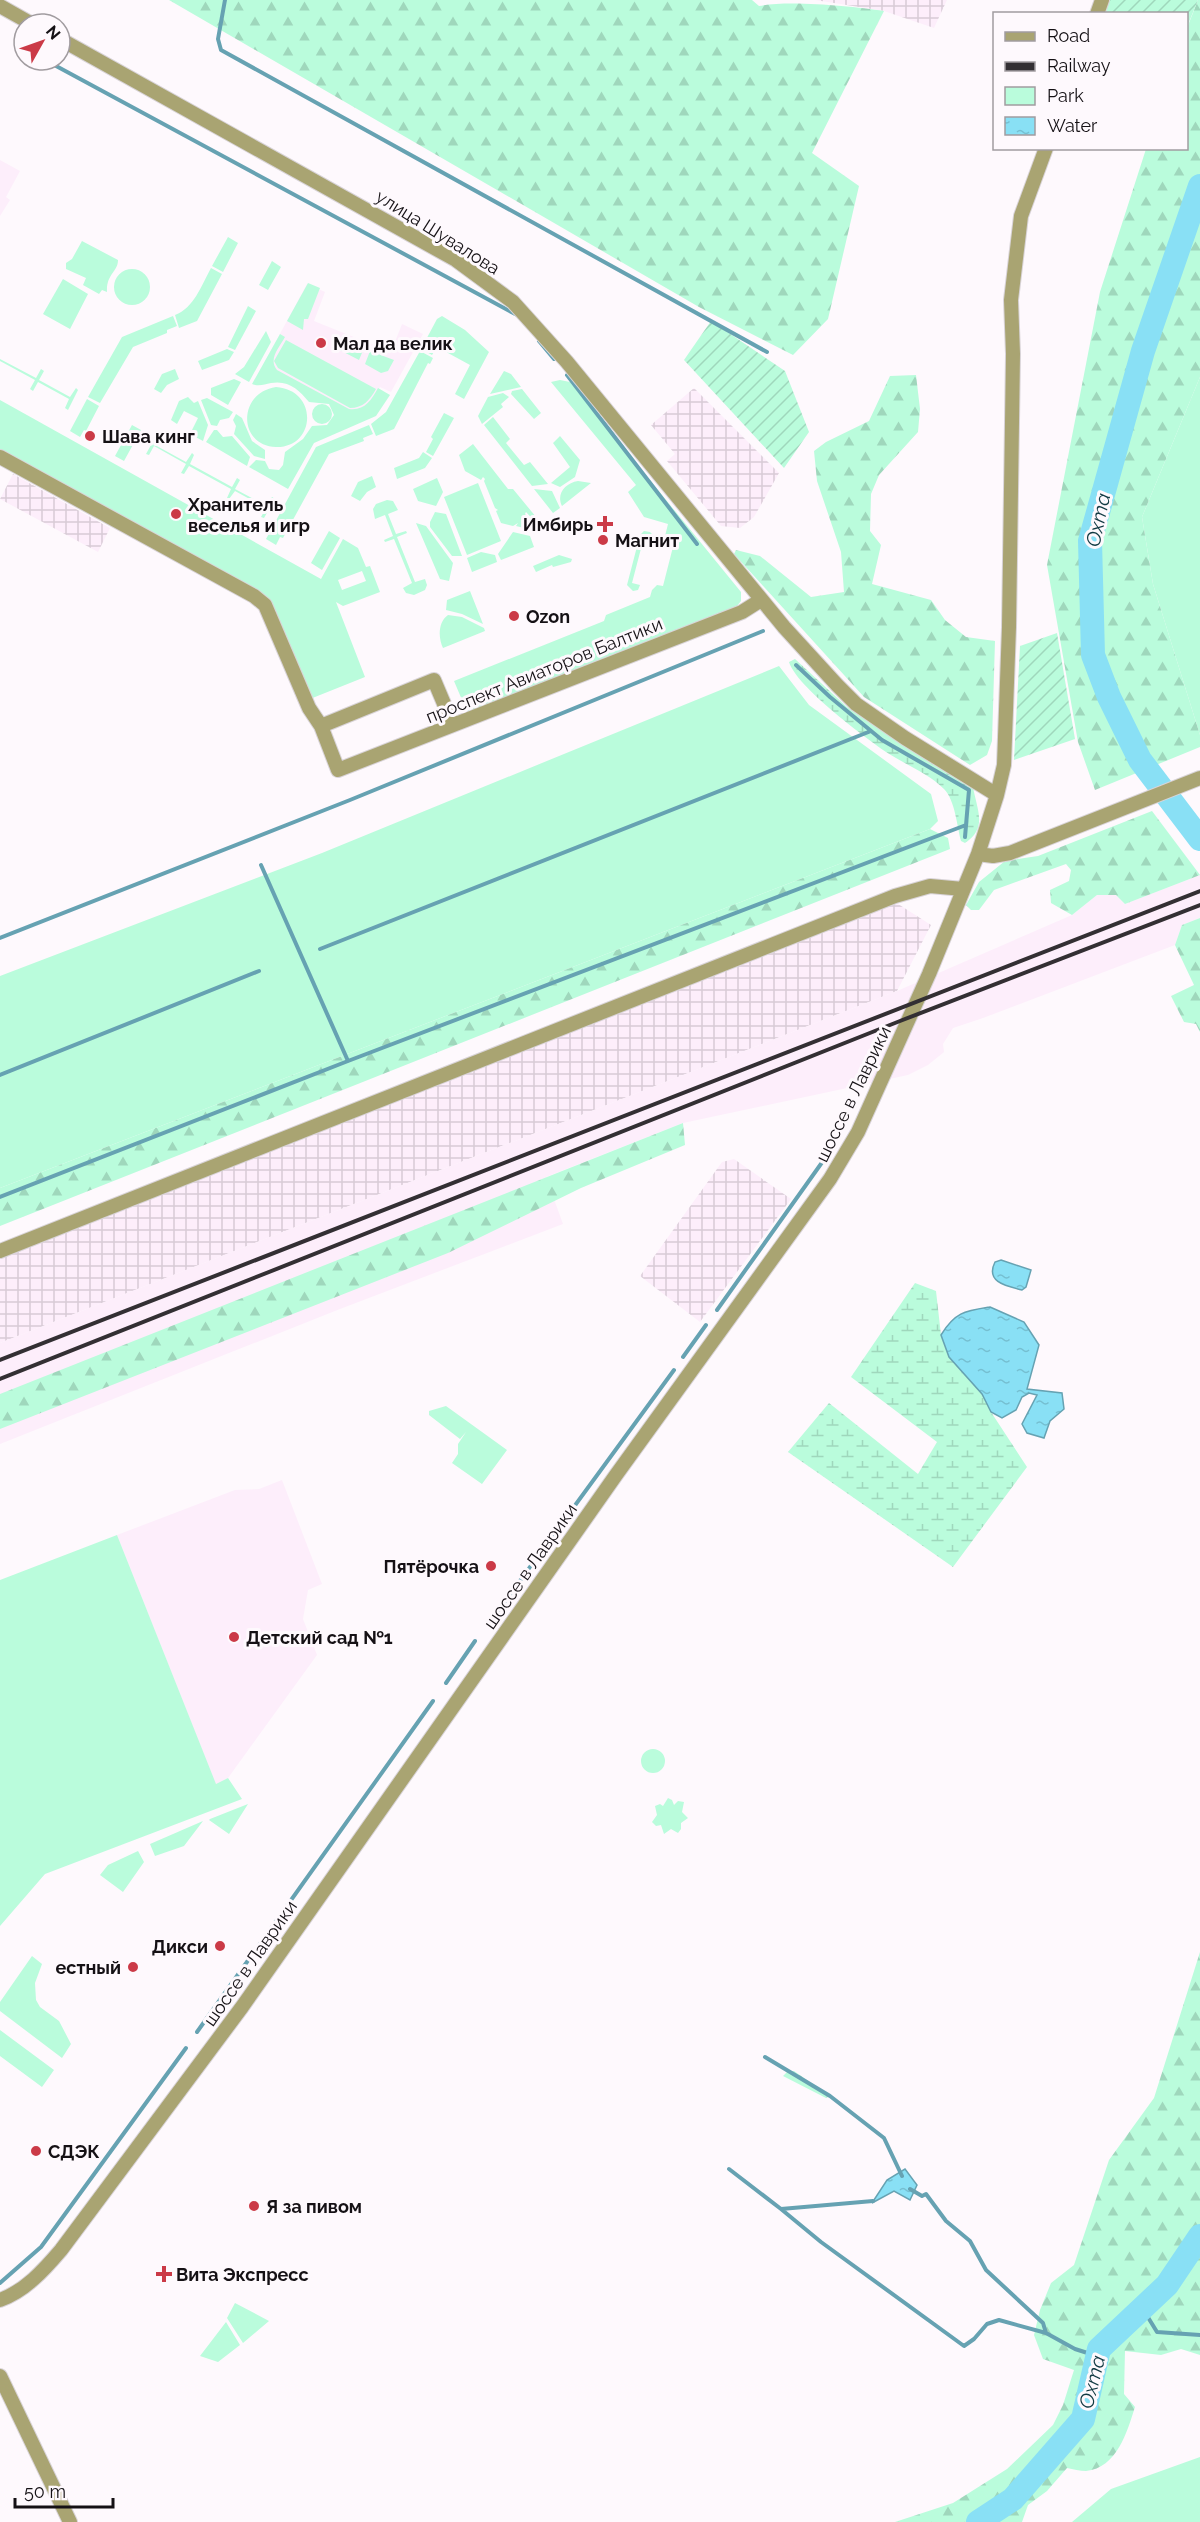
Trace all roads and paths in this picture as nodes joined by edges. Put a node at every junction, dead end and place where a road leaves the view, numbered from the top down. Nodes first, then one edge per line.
1 (72, 46) edge
2 (1045, 150) edge
3 (0, 457) edge
4 (761, 600) junction
5 (453, 725) junction
6 (321, 726) junction
7 (1200, 778) edge
8 (997, 795) junction
9 (978, 854) junction
10 (963, 889) junction
11 (0, 1251) edge
12 (0, 2300) edge
13 (0, 2376) edge
14 (70, 2522) edge

1 - 4 street, улица Шувалова
2 - 8 street, шоссе в Лаврики
3 - 6 street
4 - 5 street, проспект Авиаторов Балтики
4 - 8 street, улица Шувалова
5 - 6 street, проспект Авиаторов Балтики
5 - 6 street
7 - 9 street
8 - 9 street, шоссе в Лаврики
9 - 10 street, шоссе в Лаврики
10 - 11 street
10 - 12 street, шоссе в Лаврики
13 - 14 street

